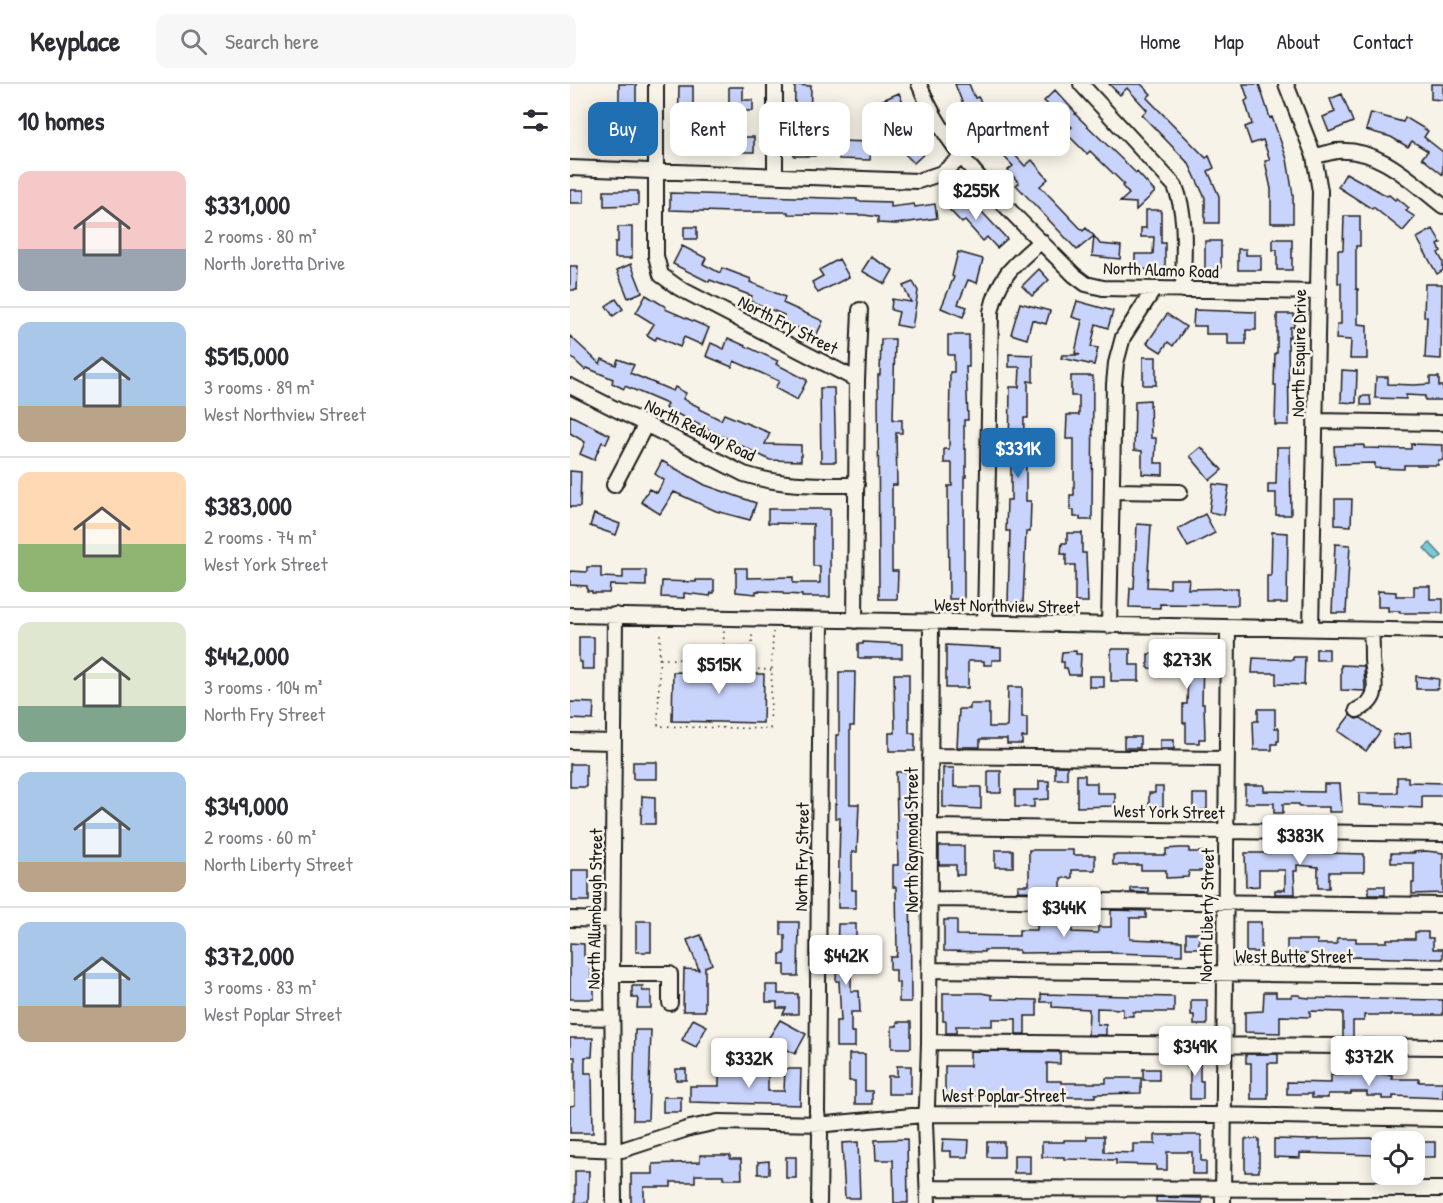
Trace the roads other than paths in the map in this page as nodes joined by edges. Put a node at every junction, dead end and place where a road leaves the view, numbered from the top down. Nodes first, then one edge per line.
1 (656, 84) edge
2 (775, 84) edge
3 (919, 84) edge
4 (1081, 84) edge
5 (1286, 84) edge
6 (1314, 156) junction
7 (961, 158) junction
8 (570, 168) edge
9 (656, 171) junction
10 (775, 175) junction
11 (1443, 206) edge
12 (1041, 241) junction
13 (1154, 289) junction
14 (1183, 290) junction
15 (1318, 292) junction
16 (860, 310) dead end
17 (857, 380) junction
18 (570, 386) edge
19 (1315, 421) junction
20 (1443, 423) edge
21 (646, 424) junction
22 (614, 485) dead end
23 (856, 485) junction
24 (1112, 491) junction
25 (1180, 492) dead end
26 (570, 615) edge
27 (615, 615) junction
28 (821, 620) junction
29 (855, 621) junction
30 (931, 622) junction
31 (984, 623) junction
32 (1109, 626) junction
33 (1228, 628) junction
34 (1311, 629) junction
35 (1371, 630) junction
36 (1443, 631) edge
37 (1357, 710) dead end
38 (570, 741) edge
39 (614, 742) junction
40 (930, 756) junction
41 (1227, 759) junction
42 (930, 827) junction
43 (1227, 831) junction
44 (1443, 834) edge
45 (929, 900) junction
46 (1226, 902) junction
47 (1443, 905) edge
48 (570, 920) edge
49 (613, 920) junction
50 (929, 970) junction
51 (612, 974) junction
52 (1224, 974) junction
53 (1443, 976) edge
54 (670, 1003) dead end
55 (570, 1017) edge
56 (612, 1018) junction
57 (929, 1042) junction
58 (1224, 1044) junction
59 (1443, 1047) edge
60 (926, 1115) junction
61 (1223, 1116) junction
62 (1443, 1119) edge
63 (818, 1124) junction
64 (570, 1148) edge
65 (614, 1149) junction
66 (928, 1188) junction
67 (1223, 1188) junction
68 (1443, 1189) edge
69 (614, 1203) edge
70 (819, 1203) edge
71 (928, 1203) edge
72 (1223, 1203) edge

1 - 9 street, North Fry Street
2 - 10 street
3 - 7 street, North Alamo Road
4 - 14 street
5 - 6 street, North Esquire Drive
6 - 11 street
6 - 15 street, North Esquire Drive
7 - 10 street
7 - 12 street, North Alamo Road
8 - 9 street
9 - 10 street
9 - 17 street, North Fry Street
12 - 13 street, North Alamo Road
12 - 31 street
13 - 14 street, North Alamo Road
13 - 24 street
14 - 15 street, North Alamo Road
15 - 19 street, North Esquire Drive
16 - 17 street
17 - 23 street
18 - 21 street, North Redway Road
19 - 20 street
19 - 34 street, North Esquire Drive
21 - 22 street
21 - 23 street, North Redway Road
23 - 29 street
24 - 25 street
24 - 32 street
26 - 27 street, West Northview Street
27 - 28 street, West Northview Street
27 - 39 street, North Allumbaugh Street
28 - 29 street, West Northview Street
28 - 63 street, North Fry Street
29 - 30 street, West Northview Street
30 - 31 street, West Northview Street
30 - 40 street, North Raymond Street
31 - 32 street, West Northview Street
32 - 33 street, West Northview Street
33 - 34 street, West Northview Street
33 - 41 street, North Liberty Street
34 - 35 street, West Northview Street
35 - 36 street, West Northview Street
35 - 37 street
38 - 39 street
39 - 49 street, North Allumbaugh Street
40 - 41 street
40 - 42 street, North Raymond Street
41 - 43 street, North Liberty Street
42 - 43 street, West York Street
42 - 45 street, North Raymond Street
43 - 44 street, West York Street
43 - 46 street, North Liberty Street
45 - 46 street
45 - 50 street, North Raymond Street
46 - 47 street
46 - 52 street, North Liberty Street
48 - 49 street
49 - 51 street, North Allumbaugh Street
50 - 52 street, West Butte Street
50 - 57 street, North Raymond Street
51 - 54 street
51 - 56 street, North Allumbaugh Street
52 - 53 street, West Butte Street
52 - 58 street, North Liberty Street
55 - 56 street
56 - 65 street, North Allumbaugh Street
57 - 58 street
57 - 60 street, North Raymond Street
58 - 59 street
58 - 61 street, North Liberty Street
60 - 61 street, West Poplar Street
60 - 63 street, West Poplar Street
60 - 66 street, North Raymond Street
61 - 62 street, West Poplar Street
61 - 67 street, North Liberty Street
63 - 65 street, West Poplar Street
63 - 70 street, North Fry Street
64 - 65 street, West Poplar Street
65 - 69 street, North Allumbaugh Street
66 - 67 street
66 - 71 street, North Raymond Street
67 - 68 street
67 - 72 street, North Liberty Street

